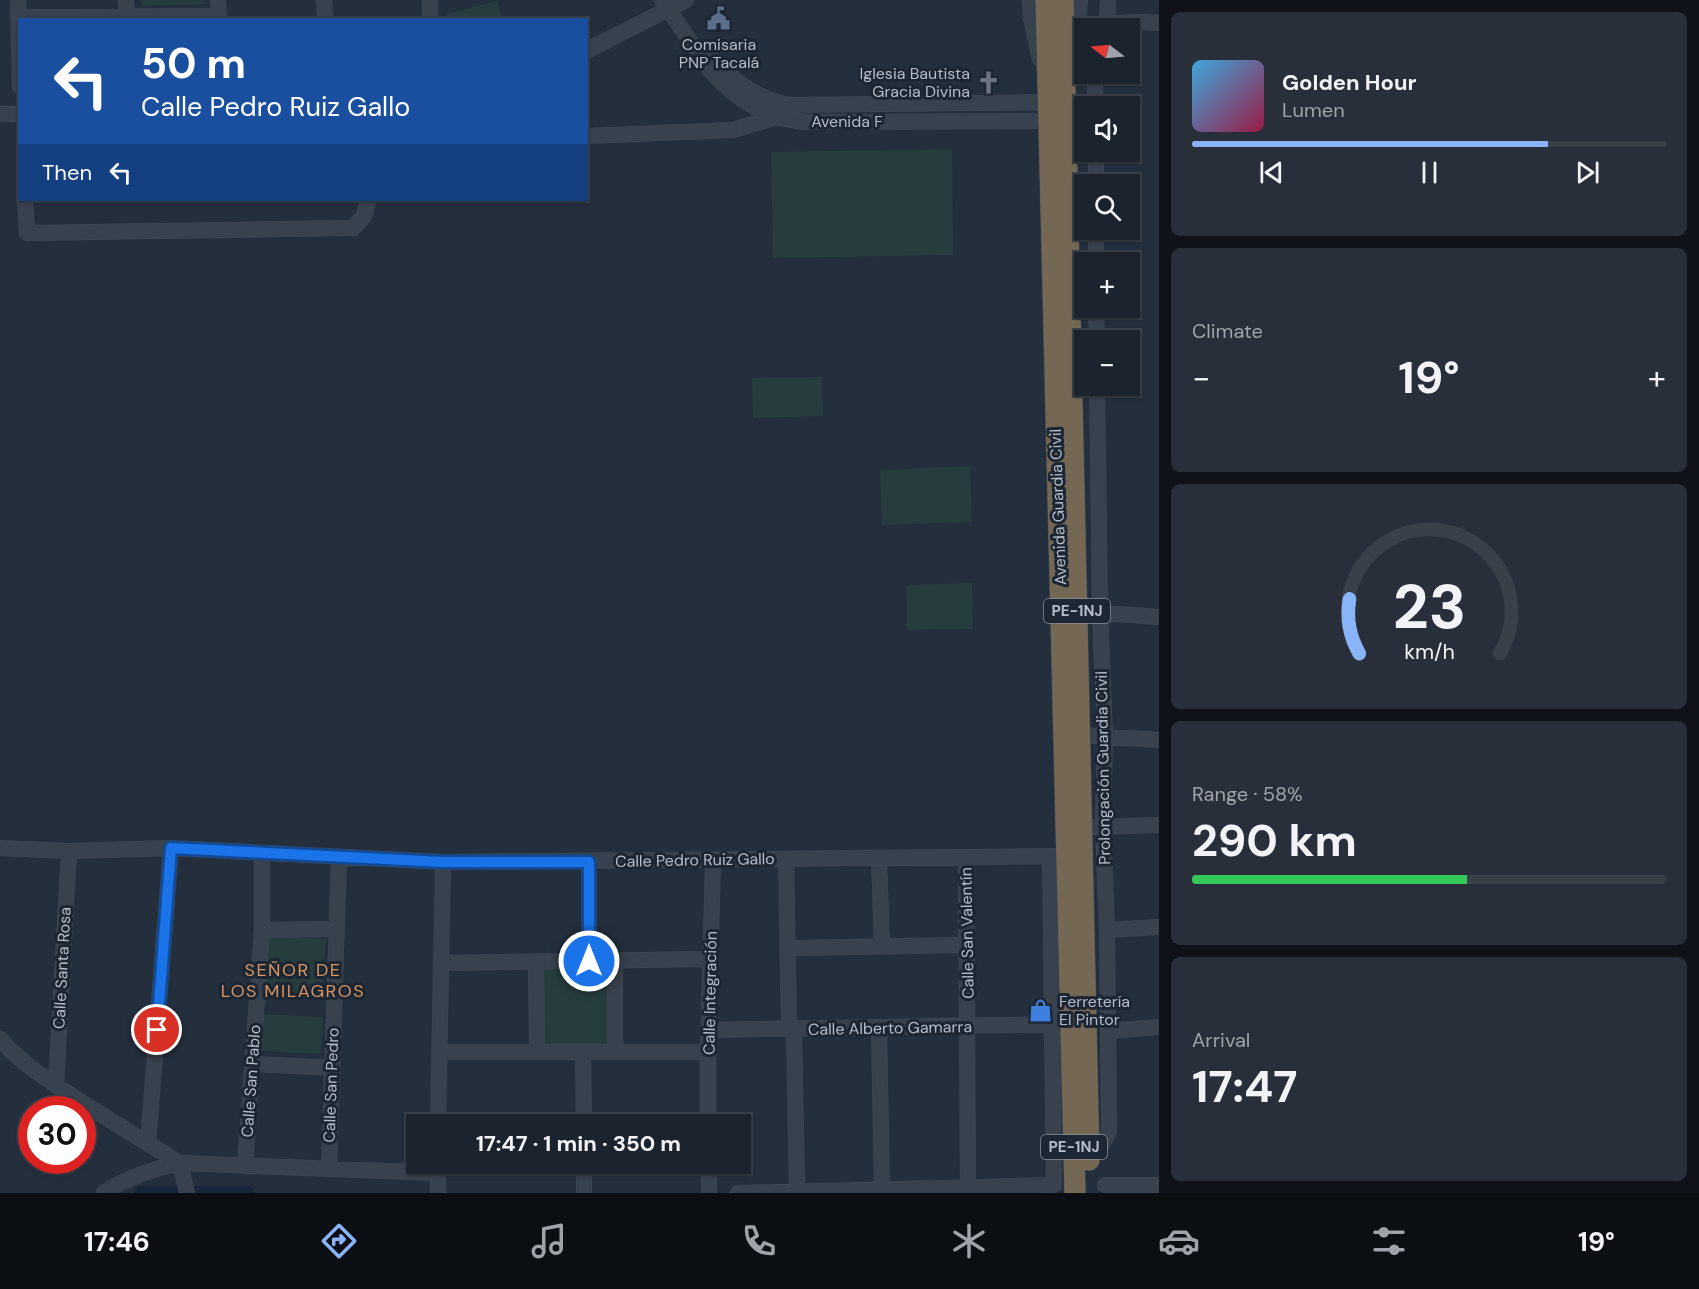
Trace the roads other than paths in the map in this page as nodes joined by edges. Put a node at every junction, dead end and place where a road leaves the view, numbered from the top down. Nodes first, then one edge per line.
1 (18, 0) edge
2 (126, 0) edge
3 (218, 0) edge
4 (324, 0) edge
5 (430, 0) edge
6 (686, 0) edge
7 (1030, 0) edge
8 (1046, 0) edge
9 (1063, 0) edge
10 (1080, 0) edge
11 (1108, 0) edge
12 (668, 8) edge
13 (127, 16) junction
14 (19, 17) joint
15 (219, 18) edge
16 (324, 18) edge
17 (430, 18) edge
18 (1081, 18) edge
19 (1102, 18) edge
20 (1140, 21) edge
21 (1159, 23) edge
22 (588, 50) edge
23 (1074, 65) edge
24 (1057, 106) junction
25 (780, 110) junction
26 (0, 114) edge
27 (18, 114) edge
28 (588, 136) edge
29 (25, 201) edge
30 (368, 201) edge
31 (1097, 396) edge
32 (1077, 610) junction
33 (1100, 612) junction
34 (1159, 616) edge
35 (1080, 735) junction
36 (1105, 737) junction
37 (1159, 740) edge
38 (1159, 825) edge
39 (1103, 826) junction
40 (1082, 827) junction
41 (0, 848) edge
42 (171, 848) junction
43 (69, 851) junction
44 (262, 853) junction
45 (966, 857) junction
46 (1059, 857) junction
47 (339, 858) junction
48 (879, 858) junction
49 (786, 859) junction
50 (713, 860) junction
51 (443, 862) junction
52 (589, 862) junction
53 (1159, 927) edge
54 (336, 929) junction
55 (262, 930) junction
56 (1107, 930) junction
57 (967, 945) junction
58 (882, 946) junction
59 (788, 948) junction
60 (711, 959) junction
61 (615, 960) junction
62 (589, 961) junction
63 (536, 962) junction
64 (441, 963) junction
65 (1061, 1024) junction
66 (968, 1027) junction
67 (1159, 1027) edge
68 (879, 1028) junction
69 (791, 1029) junction
70 (709, 1030) junction
71 (1108, 1031) junction
72 (0, 1040) edge
73 (439, 1052) junction
74 (537, 1052) junction
75 (583, 1052) junction
76 (615, 1052) junction
77 (708, 1052) junction
78 (252, 1065) junction
79 (332, 1068) junction
80 (56, 1085) junction
81 (438, 1114) edge
82 (584, 1114) edge
83 (708, 1114) edge
84 (148, 1144) junction
85 (1100, 1148) dead end
86 (180, 1163) junction
87 (245, 1166) junction
88 (329, 1169) junction
89 (406, 1169) edge
90 (437, 1174) edge
91 (584, 1174) edge
92 (709, 1174) edge
93 (1159, 1185) edge
94 (882, 1189) junction
95 (968, 1189) junction
96 (1097, 1189) edge
97 (796, 1192) edge
98 (104, 1193) edge
99 (187, 1193) edge
100 (438, 1193) edge
101 (584, 1193) edge
102 (709, 1193) edge
103 (738, 1193) edge
104 (1075, 1193) edge

1 - 14 street
2 - 13 street
3 - 15 street
4 - 16 street
5 - 17 street
6 - 12 street
7 - 24 street
8 - 24 highway, Avenida Guardia Civil / PE-1NJ
9 - 24 highway, Avenida Guardia Civil / PE-1NJ
10 - 18 street
11 - 19 street
12 - 22 street
12 - 25 street, Avenida F
13 - 14 street
13 - 15 street
20 - 21 street
23 - 24 street
24 - 25 street, Avenida F
24 - 32 highway, Avenida Guardia Civil / PE-1NJ
24 - 46 highway, Avenida Guardia Civil / PE-1NJ
25 - 28 street
26 - 27 street
29 - 30 street
31 - 33 street, Prolongación Guardia Civil
32 - 33 street
32 - 35 highway, Avenida Guardia Civil / PE-1NJ
33 - 34 street
33 - 36 street, Prolongación Guardia Civil
35 - 36 street
35 - 40 highway, Avenida Guardia Civil / PE-1NJ
36 - 37 street
36 - 39 street, Prolongación Guardia Civil
38 - 39 street
39 - 40 street
39 - 56 street, Prolongación Guardia Civil
40 - 96 highway, Avenida Guardia Civil / PE-1NJ
41 - 43 street, Calle Pedro Ruiz Gallo
42 - 43 street, Calle Pedro Ruiz Gallo
42 - 44 street, Calle Pedro Ruiz Gallo
42 - 84 street
43 - 80 street, Calle Santa Rosa
44 - 47 street, Calle Pedro Ruiz Gallo
44 - 55 street, Calle San Pablo
45 - 46 street, Calle Pedro Ruiz Gallo
45 - 48 street, Calle Pedro Ruiz Gallo
45 - 57 street, Calle San Valentín
46 - 65 highway, Avenida Guardia Civil / PE-1NJ
47 - 51 street, Calle Pedro Ruiz Gallo
47 - 54 street, Calle San Pedro
48 - 49 street, Calle Pedro Ruiz Gallo
48 - 58 street
49 - 50 street, Calle Pedro Ruiz Gallo
49 - 59 street
50 - 52 street, Calle Pedro Ruiz Gallo
50 - 60 street, Calle Integración
51 - 52 street, Calle Pedro Ruiz Gallo
51 - 64 street
52 - 62 street
53 - 56 street
54 - 55 street
54 - 79 street, Calle San Pedro
55 - 78 street, Calle San Pablo
56 - 71 street, Prolongación Guardia Civil
57 - 58 street
57 - 66 street, Calle San Valentín
58 - 59 street
59 - 69 street
60 - 61 street
60 - 70 street, Calle Integración
61 - 62 street
61 - 76 street
62 - 63 street
63 - 64 street
63 - 74 street
64 - 73 street
65 - 66 street, Calle Alberto Gamarra
65 - 95 street
65 - 104 highway, Avenida Guardia Civil / PE-1NJ
66 - 68 street, Calle Alberto Gamarra
66 - 95 street, Calle San Valentín
67 - 71 street
68 - 69 street, Calle Alberto Gamarra
68 - 94 street
69 - 70 street, Calle Alberto Gamarra
69 - 97 street
70 - 77 street, Calle Integración
71 - 85 street, Prolongación Guardia Civil
72 - 80 street
73 - 74 street
73 - 81 street
74 - 75 street
75 - 76 street
75 - 82 street
76 - 77 street
77 - 83 street, Calle Integración
78 - 79 street
78 - 87 street, Calle San Pablo
79 - 88 street, Calle San Pedro
80 - 84 street
84 - 86 street
86 - 87 street
86 - 98 street
86 - 99 street
87 - 88 street
88 - 89 street
90 - 100 street
91 - 101 street
92 - 102 street
93 - 96 street
94 - 95 street
94 - 97 street
97 - 103 street

